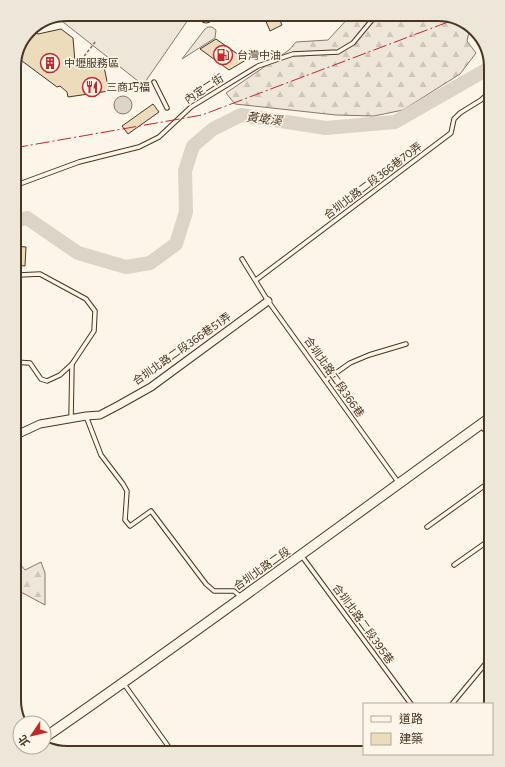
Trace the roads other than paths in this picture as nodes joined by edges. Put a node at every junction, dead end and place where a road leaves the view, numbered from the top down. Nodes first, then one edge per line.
1 (371, 21) edge
2 (154, 82) dead end
3 (484, 97) edge
4 (167, 108) dead end
5 (21, 183) edge
6 (242, 259) dead end
7 (21, 274) edge
8 (256, 280) junction
9 (268, 301) junction
10 (406, 344) dead end
11 (21, 362) edge
12 (72, 364) junction
13 (326, 380) junction
14 (86, 416) junction
15 (71, 419) junction
16 (484, 421) edge
17 (480, 424) junction
18 (484, 429) edge
19 (21, 433) edge
20 (399, 483) junction
21 (484, 486) edge
22 (427, 528) dead end
23 (484, 544) edge
24 (301, 555) junction
25 (454, 565) dead end
26 (242, 597) junction
27 (484, 665) edge
28 (123, 683) junction
29 (410, 703) edge
30 (453, 703) edge
31 (52, 732) edge
32 (168, 746) edge

1 - 5 lane, 內定二街
2 - 4 lane
3 - 8 lane, 合圳北路二段366巷70弄
6 - 8 lane, 合圳北路二段366巷
7 - 12 lane
8 - 9 lane, 合圳北路二段366巷
9 - 13 lane, 合圳北路二段366巷
9 - 14 street, 合圳北路二段366巷51弄
10 - 13 lane
11 - 12 lane
12 - 15 lane
13 - 20 lane, 合圳北路二段366巷
14 - 15 street, 合圳北路二段366巷51弄
14 - 26 lane
15 - 19 street, 合圳北路二段366巷51弄
16 - 17 street, 合圳北路二段
17 - 18 lane
17 - 20 street, 合圳北路二段
20 - 24 street, 合圳北路二段
21 - 22 lane
23 - 25 lane
24 - 26 street, 合圳北路二段
24 - 29 lane, 合圳北路二段395巷
26 - 28 street, 合圳北路二段
27 - 30 lane
28 - 31 street, 合圳北路二段
28 - 32 lane

